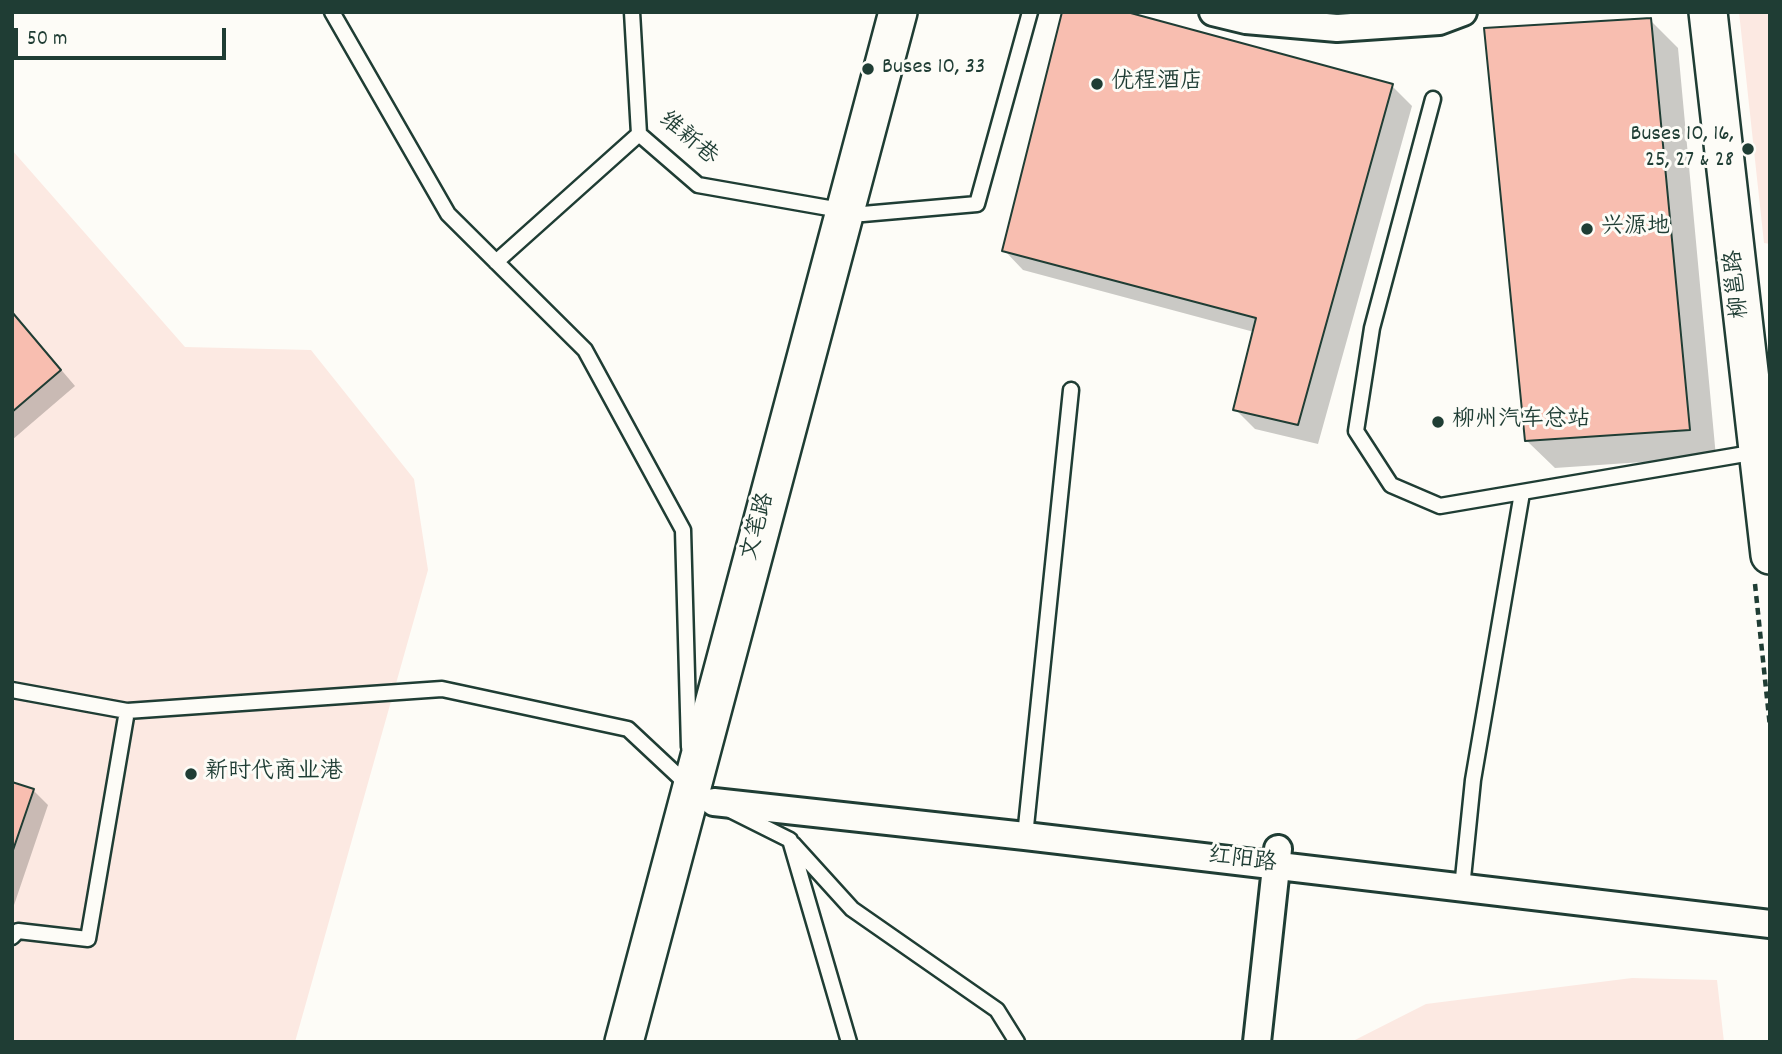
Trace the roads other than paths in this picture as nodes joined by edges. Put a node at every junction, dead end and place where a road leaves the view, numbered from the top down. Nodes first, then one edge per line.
1 (332, 12) edge
2 (632, 12) edge
3 (898, 12) edge
4 (1030, 12) edge
5 (1213, 12) edge
6 (1463, 12) edge
7 (1708, 12) edge
8 (1433, 99) dead end
9 (639, 134) junction
10 (854, 212) junction
11 (496, 262) junction
12 (1071, 390) dead end
13 (1758, 452) junction
14 (1522, 493) junction
15 (1770, 555) edge
16 (12, 690) edge
17 (127, 711) junction
18 (702, 794) junction
19 (1025, 836) junction
20 (790, 841) junction
21 (1277, 858) junction
22 (1462, 888) junction
23 (1770, 924) edge
24 (12, 937) edge
25 (624, 1042) edge
26 (849, 1042) edge
27 (1017, 1042) edge
28 (1257, 1042) edge

1 - 11 lane
2 - 9 lane, 维新巷
3 - 10 street, 文笔路
4 - 10 lane, 维新巷
5 - 6 street
7 - 13 street, 柳邕路
8 - 14 lane
9 - 10 lane, 维新巷
9 - 11 lane
10 - 18 street, 文笔路
11 - 18 lane
12 - 19 lane
13 - 14 lane
13 - 15 street, 柳邕路
14 - 22 lane
16 - 17 lane
17 - 18 lane
17 - 24 lane
18 - 19 street, 红阳路
18 - 20 lane
18 - 25 street, 文笔路
19 - 21 street, 红阳路
20 - 26 lane
20 - 27 lane
21 - 22 street, 红阳路
21 - 28 street
22 - 23 street, 红阳路

